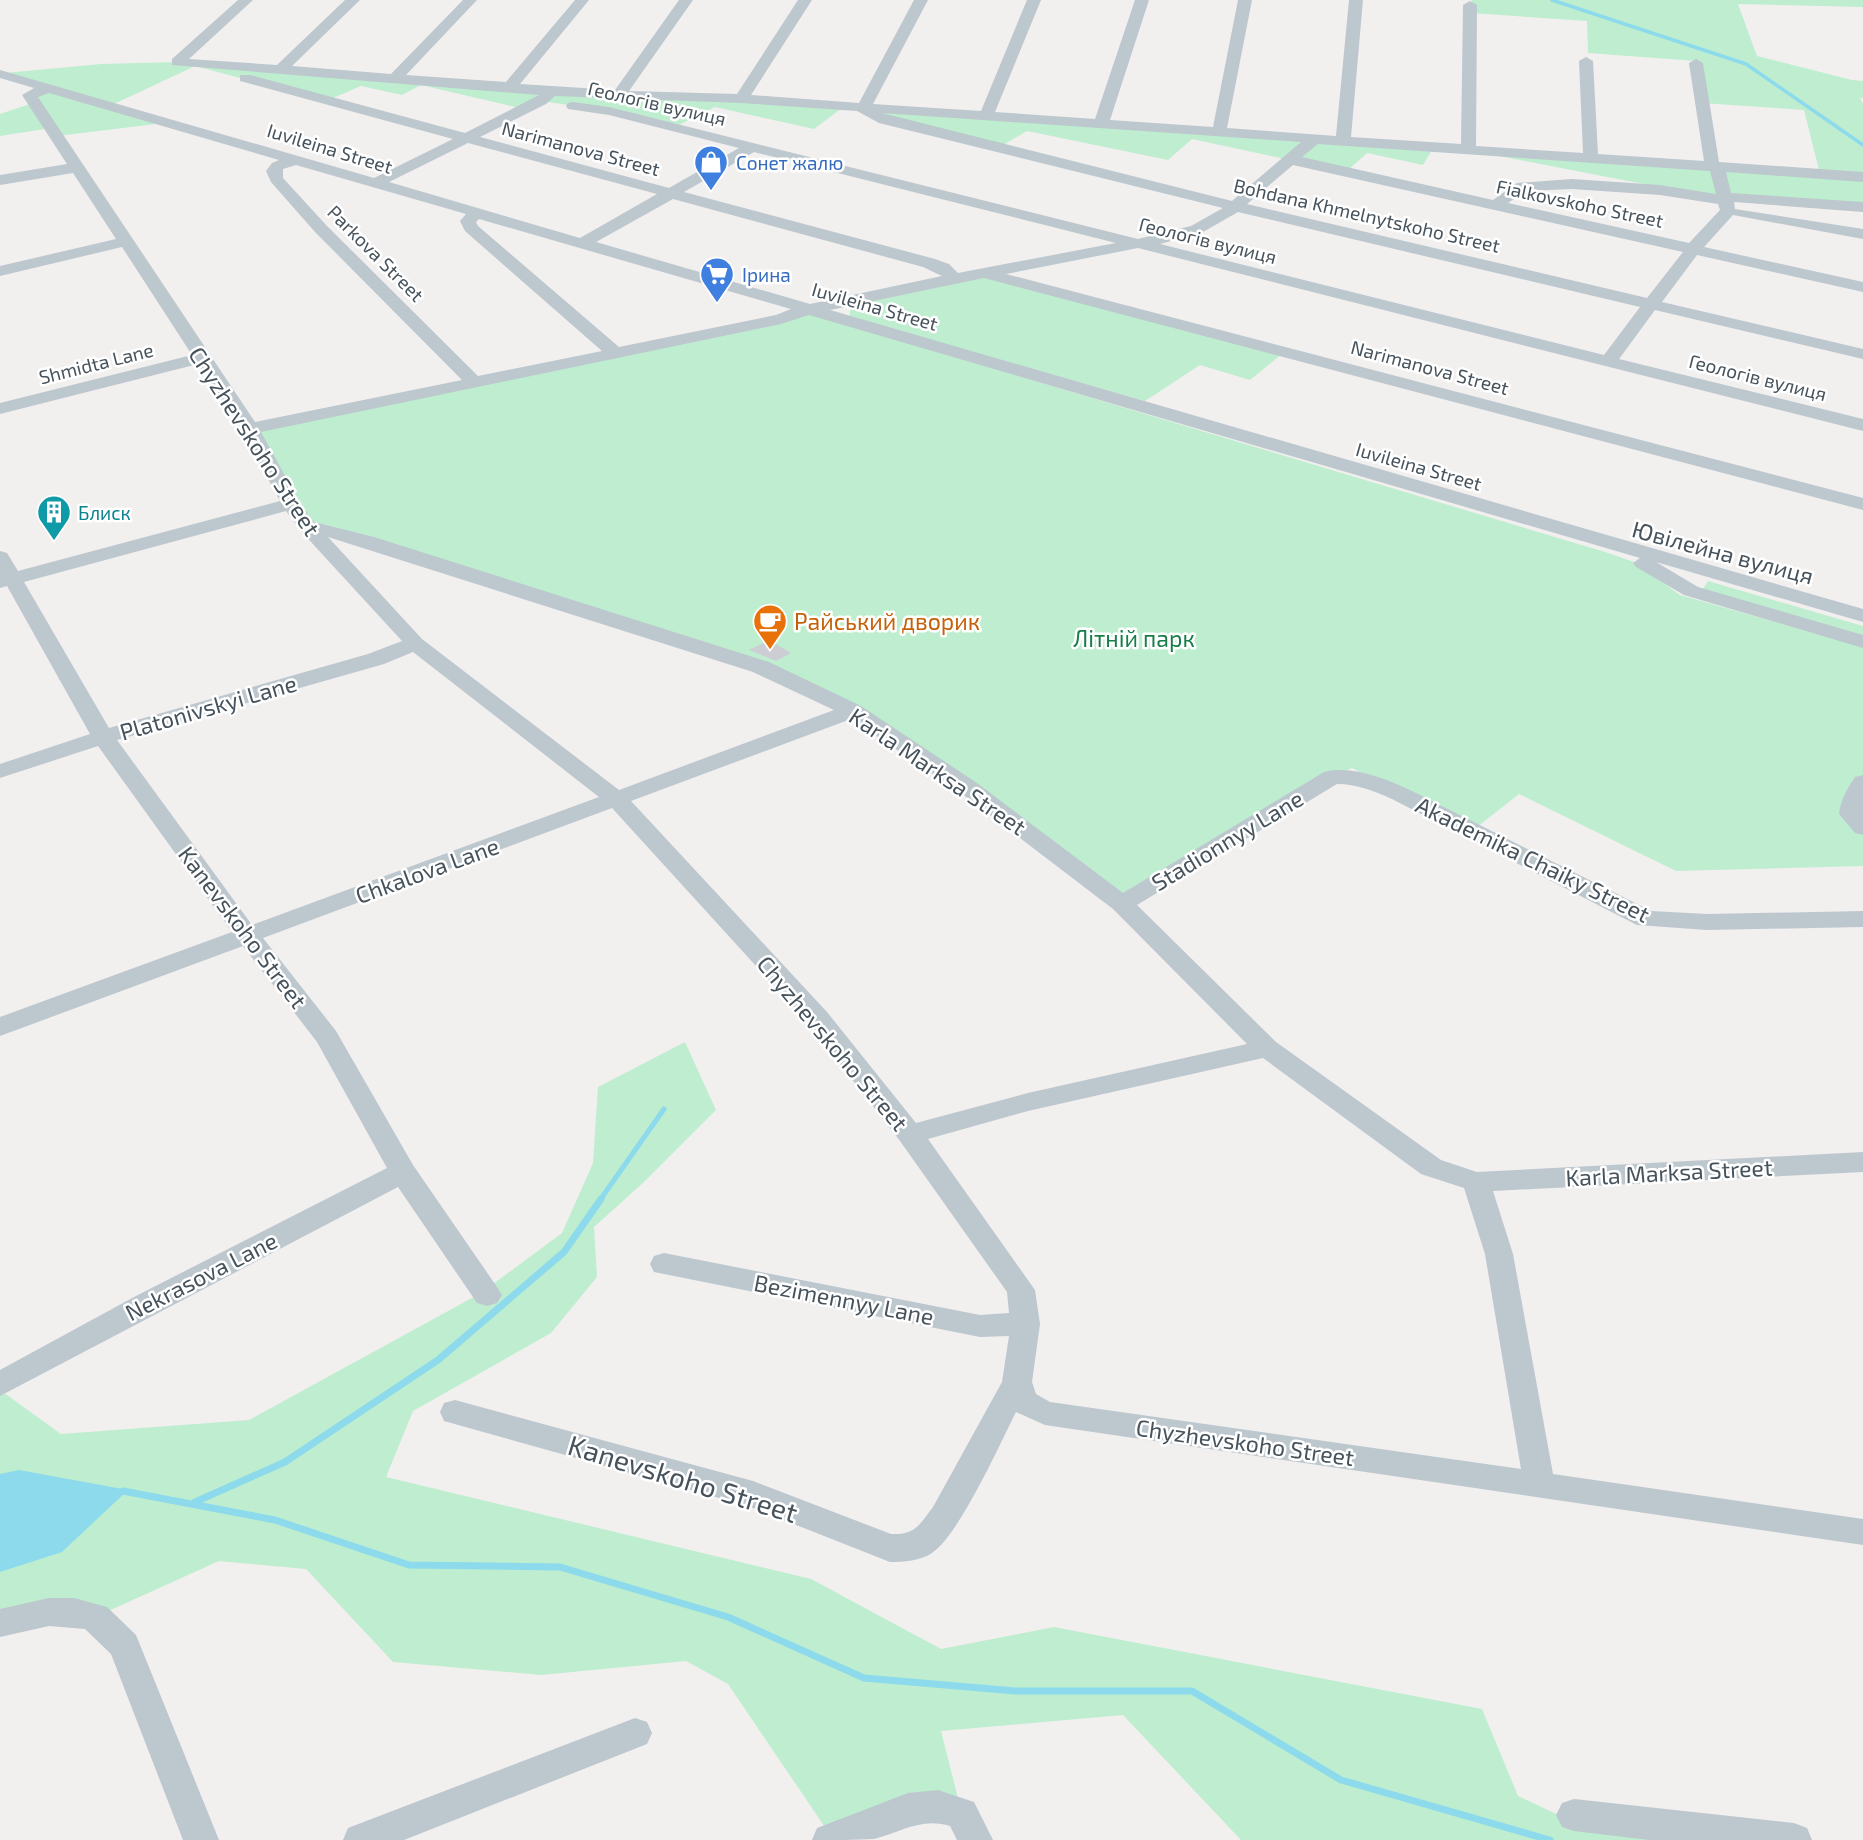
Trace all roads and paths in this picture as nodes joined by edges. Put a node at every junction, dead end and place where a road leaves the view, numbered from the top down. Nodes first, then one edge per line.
1 (246, 0) edge
2 (353, 0) edge
3 (470, 0) edge
4 (582, 0) edge
5 (686, 0) edge
6 (805, 0) edge
7 (921, 0) edge
8 (1034, 0) edge
9 (1142, 0) edge
10 (1245, 0) edge
11 (1356, 0) edge
12 (1470, 5) dead end
13 (1586, 61) dead end
14 (194, 63) junction
15 (1696, 63) dead end
16 (280, 70) junction
17 (0, 74) edge
18 (395, 78) junction
19 (510, 87) junction
20 (50, 88) junction
21 (620, 93) junction
22 (546, 97) junction
23 (741, 99) junction
24 (863, 109) junction
25 (986, 116) junction
26 (1101, 124) junction
27 (1219, 133) junction
28 (465, 138) junction
29 (1313, 140) junction
30 (1343, 142) junction
31 (752, 147) junction
32 (1468, 150) junction
33 (1591, 158) junction
34 (298, 159) junction
35 (1289, 159) junction
36 (79, 167) junction
37 (1715, 167) junction
38 (1863, 177) edge
39 (0, 180) edge
40 (374, 184) junction
41 (670, 194) junction
42 (1726, 203) junction
43 (1234, 206) junction
44 (1495, 206) junction
45 (1863, 207) edge
46 (477, 212) junction
47 (1863, 234) edge
48 (127, 241) junction
49 (583, 243) junction
50 (1140, 244) junction
51 (1693, 249) junction
52 (0, 254) edge
53 (6, 270) edge
54 (986, 273) junction
55 (954, 279) junction
56 (1863, 288) edge
57 (1651, 302) junction
58 (811, 309) junction
59 (614, 352) junction
60 (1863, 354) edge
61 (202, 358) junction
62 (1608, 361) junction
63 (473, 381) junction
64 (0, 409) edge
65 (1863, 425) edge
66 (250, 429) junction
67 (1863, 504) edge
68 (299, 515) junction
69 (1616, 546) junction
70 (0, 557) edge
71 (1715, 574) junction
72 (6, 581) edge
73 (1690, 591) junction
74 (1863, 617) edge
75 (1863, 642) edge
76 (415, 643) junction
77 (853, 711) junction
78 (103, 737) junction
79 (0, 771) edge
80 (1332, 777) joint
81 (1863, 782) edge
82 (616, 799) junction
83 (1863, 828) edge
84 (1122, 904) junction
85 (1863, 919) edge
86 (248, 936) junction
87 (0, 1027) edge
88 (1267, 1048) junction
89 (910, 1133) junction
90 (1863, 1162) edge
91 (403, 1172) junction
92 (1476, 1182) junction
93 (664, 1264) dead end
94 (487, 1295) dead end
95 (1025, 1324) junction
96 (1017, 1382) junction
97 (0, 1384) edge
98 (455, 1412) dead end
99 (1540, 1486) junction
100 (1863, 1532) edge
101 (0, 1623) edge
102 (635, 1733) dead end
103 (1574, 1815) dead end
104 (201, 1840) edge
105 (361, 1840) edge
106 (830, 1840) edge
107 (975, 1840) edge
108 (1794, 1840) edge

1 - 14 street
2 - 16 street
3 - 18 street
4 - 19 street
5 - 21 street
6 - 23 street
7 - 24 street
8 - 25 street
9 - 26 street
10 - 27 street
11 - 30 street
12 - 32 street
13 - 33 street
14 - 16 street
14 - 28 street, Narimanova Street
15 - 37 street
16 - 18 street
17 - 20 street, Iuvileina Street
18 - 19 street
19 - 22 street
20 - 34 street, Iuvileina Street
20 - 36 street, Chyzhevskoho Street
21 - 22 street
21 - 23 street
22 - 28 street
22 - 31 street, Геологів вулиця
23 - 24 street
24 - 25 street
24 - 43 street, Bohdana Khmelnytskoho Street
25 - 26 street
26 - 27 street
27 - 29 street
28 - 40 street
28 - 41 street, Narimanova Street
29 - 30 street
29 - 35 street
30 - 32 street
31 - 41 street
31 - 50 street, Геологів вулиця
32 - 33 street
33 - 37 street
34 - 40 street, Iuvileina Street
34 - 63 street, Parkova Street
35 - 43 street
35 - 44 street, Fialkovskoho Street
36 - 39 street
36 - 48 street, Chyzhevskoho Street
37 - 38 street
37 - 42 street
40 - 46 street, Iuvileina Street
41 - 49 street
41 - 55 street, Narimanova Street
42 - 44 street
42 - 45 street
42 - 47 street
42 - 51 street
43 - 50 street
43 - 57 street, Bohdana Khmelnytskoho Street
44 - 51 street, Fialkovskoho Street
46 - 49 street, Iuvileina Street
46 - 59 street
48 - 53 street
48 - 61 street, Chyzhevskoho Street
49 - 58 street, Iuvileina Street
50 - 54 street
50 - 62 street, Геологів вулиця
51 - 56 street, Fialkovskoho Street
51 - 57 street
52 - 53 street
54 - 55 street
54 - 67 street, Narimanova Street
55 - 58 street
57 - 60 street, Bohdana Khmelnytskoho Street
57 - 62 street
58 - 59 street
58 - 69 street, Iuvileina Street
59 - 63 street
61 - 64 street, Shmidta Lane
61 - 66 street, Chyzhevskoho Street
62 - 65 street, Геологів вулиця
63 - 66 street
66 - 68 street, Chyzhevskoho Street
68 - 72 street
68 - 76 street, Chyzhevskoho Street
68 - 77 street, Karla Marksa Street
69 - 71 street, Ювілейна вулиця
69 - 73 street, Ювілейна вулиця
70 - 72 street, Kanevskoho Street
71 - 73 street
71 - 74 street, Ювілейна вулиця
72 - 78 street, Kanevskoho Street
73 - 75 street, Ювілейна вулиця
76 - 78 street, Platonivskyi Lane
76 - 82 street, Chyzhevskoho Street
77 - 82 street, Chkalova Lane
77 - 84 street, Karla Marksa Street
78 - 79 street, Platonivskyi Lane
78 - 86 street, Kanevskoho Street
80 - 84 street, Stadionnyy Lane
80 - 85 street, Akademika Chaiky Street
81 - 83 street
82 - 86 street, Chkalova Lane
82 - 89 street, Chyzhevskoho Street
84 - 88 street, Karla Marksa Street
86 - 87 street, Chkalova Lane
86 - 91 street, Kanevskoho Street
88 - 89 street
88 - 92 street, Karla Marksa Street
89 - 95 street, Chyzhevskoho Street
90 - 92 street, Karla Marksa Street
91 - 94 street, Kanevskoho Street
91 - 97 street, Nekrasova Lane
92 - 99 street
93 - 95 street, Bezimennyy Lane
95 - 96 street, Chyzhevskoho Street
96 - 98 street, Kanevskoho Street
96 - 99 street, Chyzhevskoho Street
99 - 100 street, Chyzhevskoho Street
101 - 104 street
102 - 105 street
103 - 108 street
106 - 107 street

